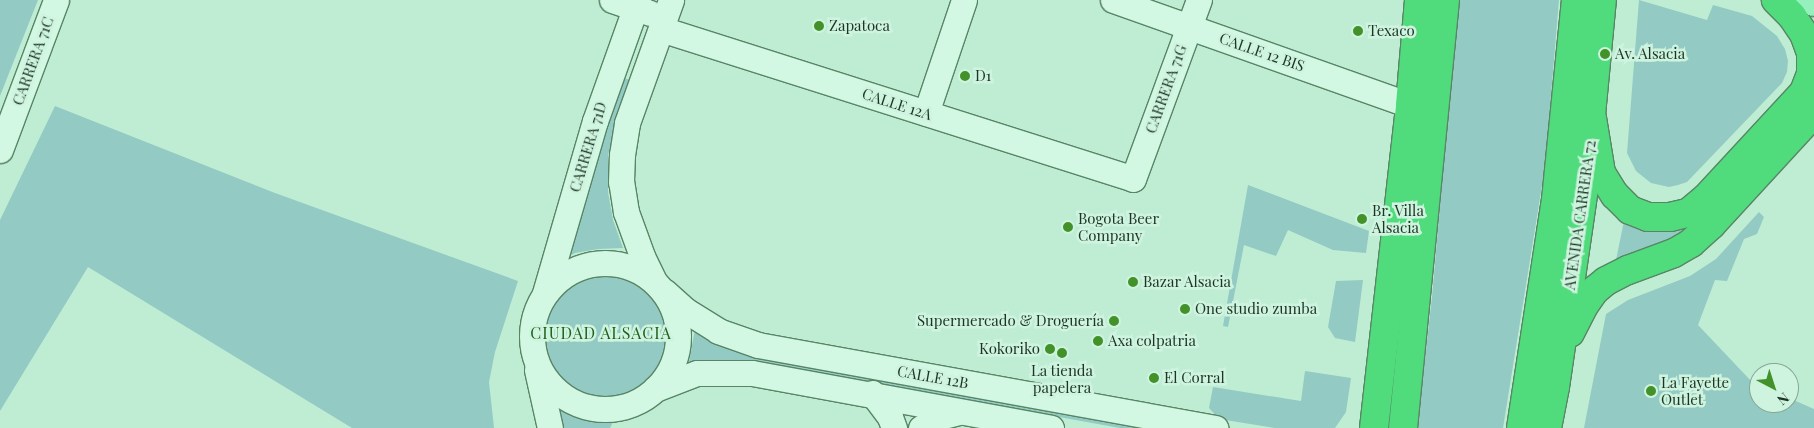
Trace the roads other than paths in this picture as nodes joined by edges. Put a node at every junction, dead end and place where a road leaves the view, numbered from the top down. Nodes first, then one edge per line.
1 (56, 0) edge
2 (964, 0) edge
3 (1113, 0) edge
4 (1199, 0) edge
5 (1419, 0) edge
6 (1445, 0) edge
7 (1576, 0) edge
8 (1588, 0) edge
9 (1602, 0) edge
10 (1776, 0) edge
11 (1809, 0) edge
12 (1814, 2) edge
13 (628, 3) edge
14 (665, 16) edge
15 (1189, 27) junction
16 (1598, 44) junction
17 (1410, 104) junction
18 (926, 113) junction
19 (1814, 113) edge
20 (1592, 118) junction
21 (0, 150) edge
22 (1133, 179) joint
23 (659, 287) junction
24 (544, 296) junction
25 (1567, 307) junction
26 (534, 355) junction
27 (1528, 385) junction
28 (1555, 387) junction
29 (872, 393) junction
30 (648, 395) junction
31 (963, 411) junction
32 (550, 428) edge
33 (621, 428) edge
34 (894, 428) edge
35 (921, 428) edge
36 (1050, 428) edge
37 (1216, 428) edge
38 (1374, 428) edge
39 (1402, 428) edge
40 (1521, 428) edge
41 (1547, 428) edge

1 - 21 street, CARRERA 71C
2 - 18 street
3 - 15 street, CALLE 12 BIS
4 - 15 street, CARRERA 71G
5 - 17 highway
6 - 39 highway
7 - 27 highway, AVENIDA CARRERA 72
8 - 16 highway
9 - 16 highway, AVENIDA CARRERA 72
10 - 20 highway
11 - 12 main road
13 - 14 street, CALLE 12A
13 - 24 street, CARRERA 71D
14 - 18 street, CALLE 12A
14 - 23 street, CARRERA 71D
15 - 17 street, CALLE 12 BIS
15 - 22 street, CARRERA 71G
16 - 20 highway, AVENIDA CARRERA 72
17 - 38 highway
18 - 22 street, CALLE 12A
19 - 28 highway
20 - 25 highway, AVENIDA CARRERA 72
23 - 24 street
23 - 30 street
23 - 37 street, CALLE 12B
24 - 26 street
25 - 27 highway
25 - 28 highway, AVENIDA CARRERA 72
26 - 30 street
26 - 32 street
27 - 40 highway, AVENIDA CARRERA 72
28 - 41 highway, AVENIDA CARRERA 72
29 - 30 street, CALLE 12B
29 - 31 street, CALLE 12B
29 - 34 street
30 - 33 street
31 - 35 street
31 - 36 street, CALLE 12B

